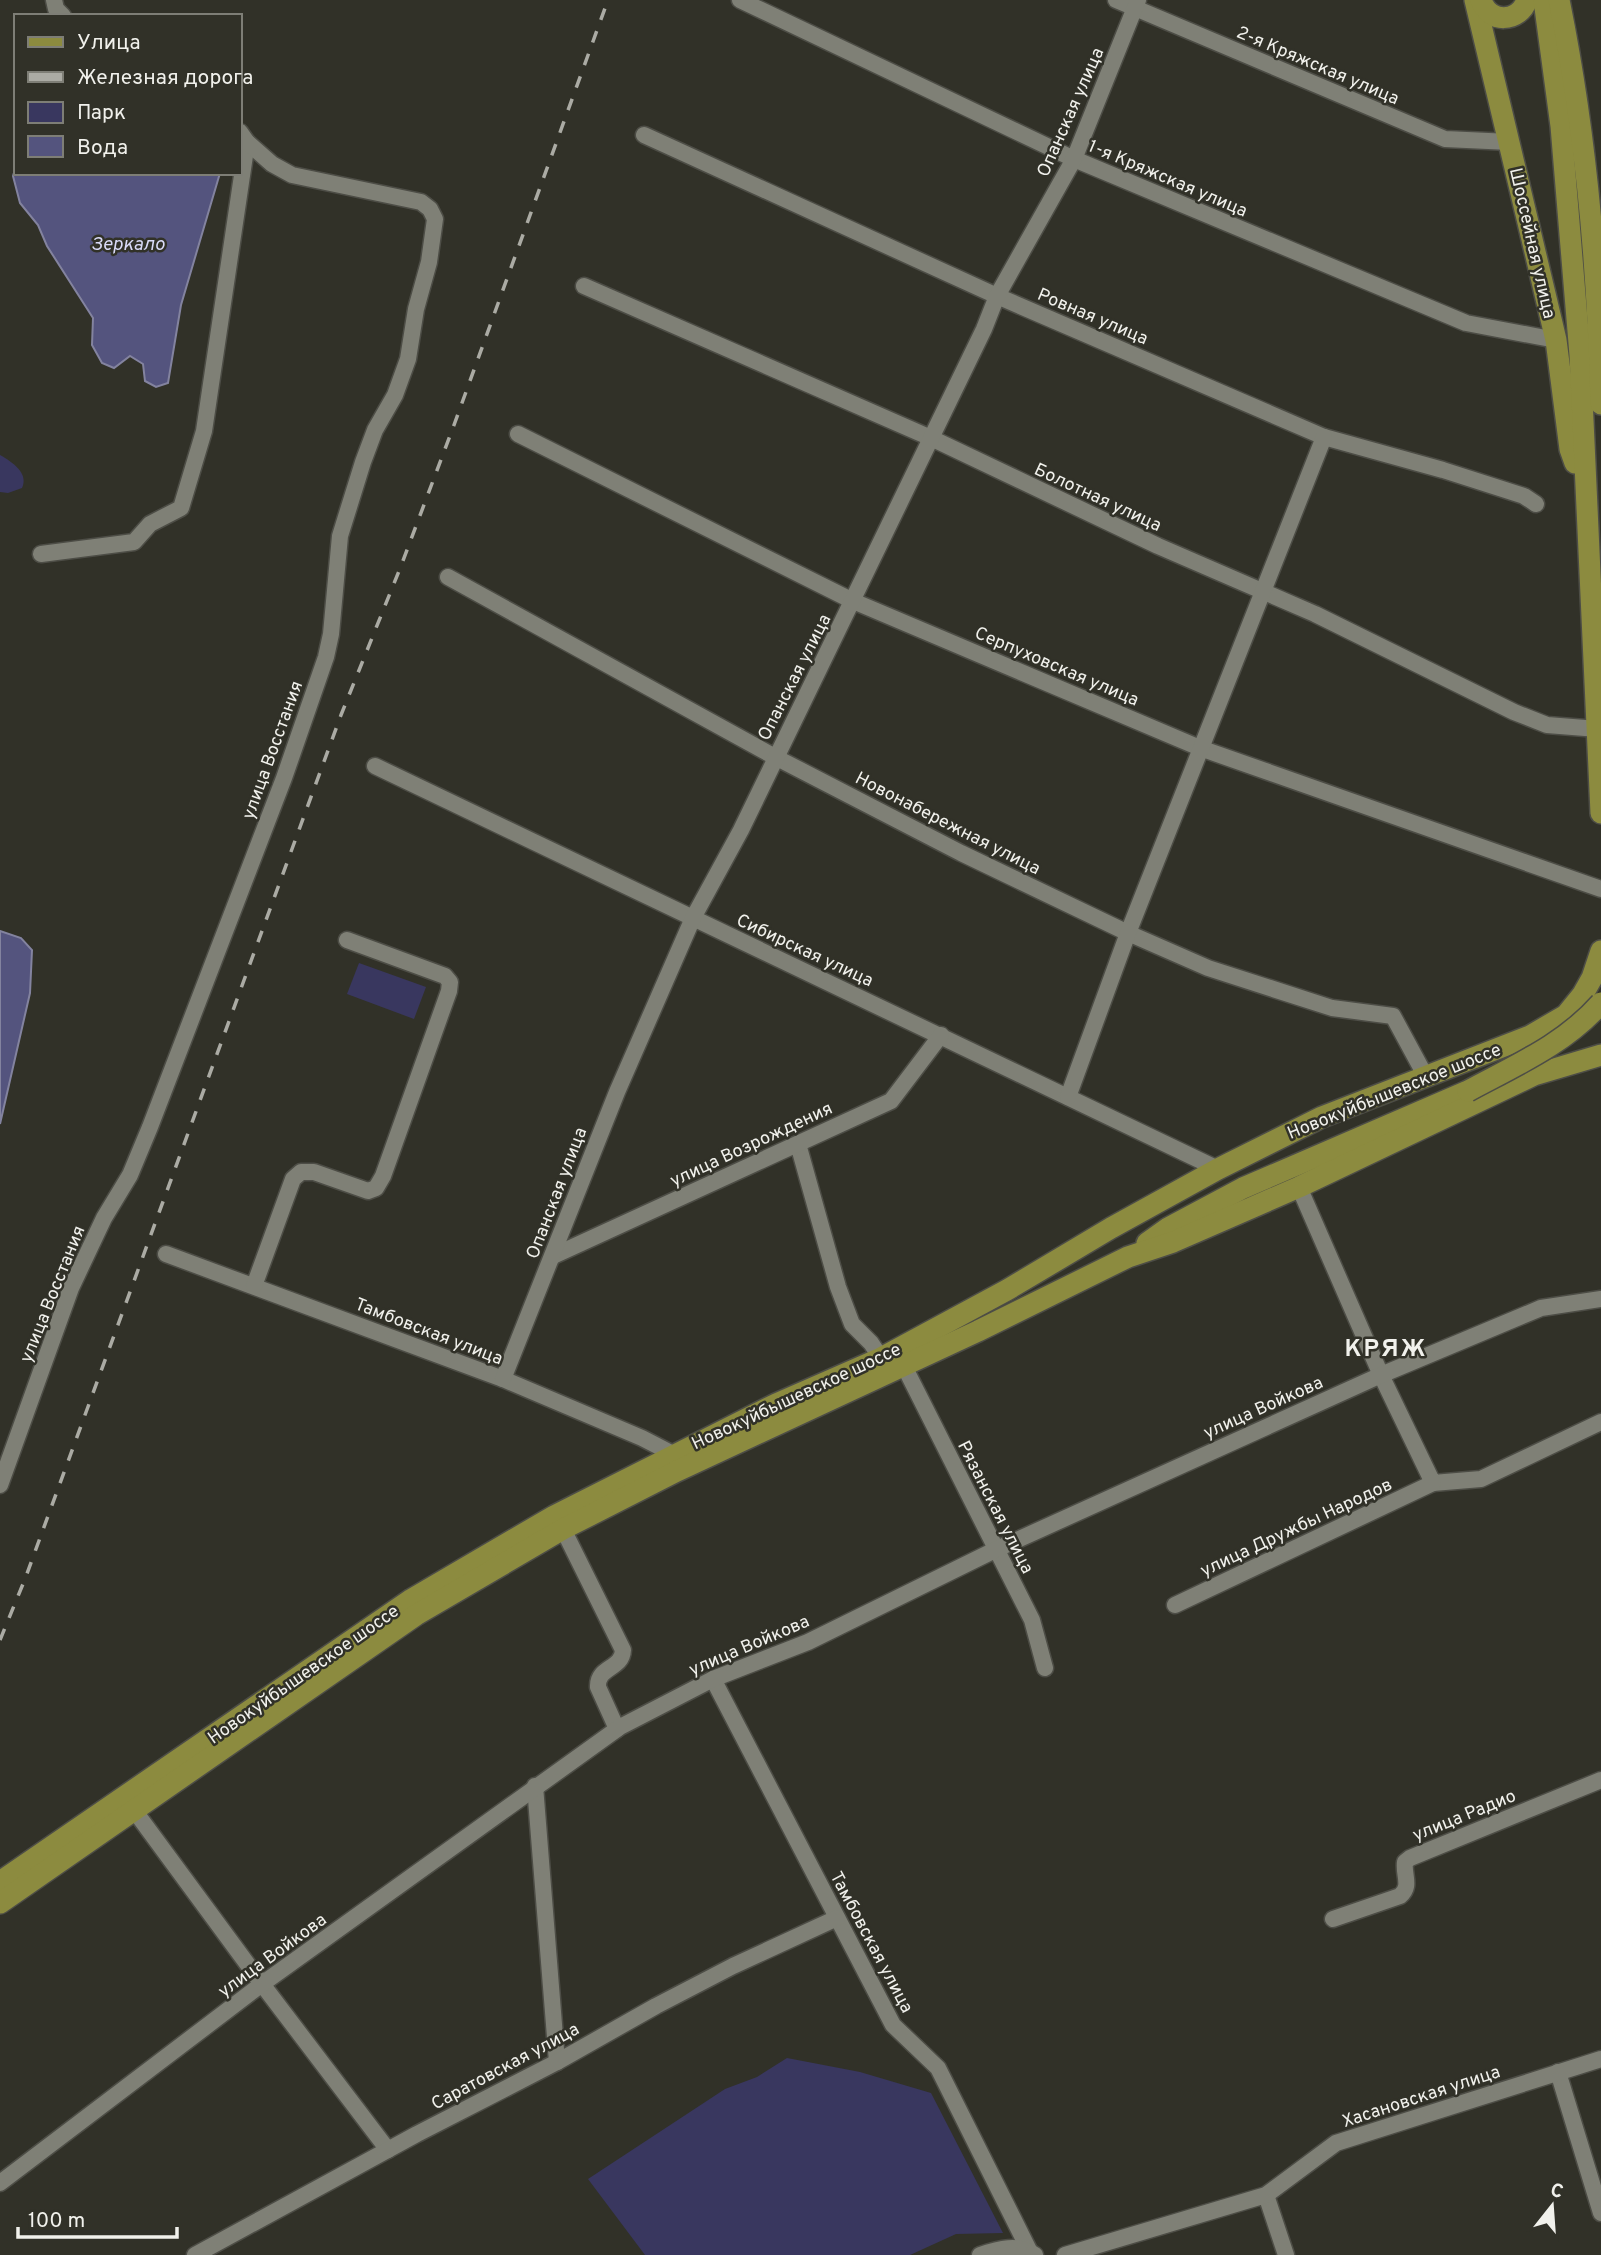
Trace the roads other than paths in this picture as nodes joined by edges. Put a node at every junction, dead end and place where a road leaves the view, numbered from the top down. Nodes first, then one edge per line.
1 (740, 0) edge
2 (1116, 0) edge
3 (1475, 0) edge
4 (1481, 0) edge
5 (1527, 0) edge
6 (1544, 0) edge
7 (1559, 0) edge
8 (1136, 4) edge
9 (644, 135) dead end
10 (244, 137) edge
11 (1510, 142) junction
12 (1074, 159) junction
13 (239, 175) edge
14 (584, 286) dead end
15 (997, 296) junction
16 (1556, 340) junction
17 (1601, 404) edge
18 (517, 434) dead end
19 (1324, 437) junction
20 (931, 438) junction
21 (1585, 487) junction
22 (1536, 504) dead end
23 (41, 554) dead end
24 (448, 577) dead end
25 (1261, 591) junction
26 (853, 601) junction
27 (1598, 729) junction
28 (1200, 748) junction
29 (775, 757) junction
30 (375, 766) dead end
31 (1601, 813) edge
32 (1601, 889) edge
33 (693, 918) junction
34 (1128, 933) junction
35 (347, 940) dead end
36 (1601, 951) edge
37 (1601, 1003) edge
38 (1566, 1015) junction
39 (1601, 1022) edge
40 (941, 1035) junction
41 (1530, 1036) junction
42 (1596, 1060) edge
43 (1542, 1073) junction
44 (1426, 1077) junction
45 (1068, 1097) junction
46 (798, 1144) junction
47 (1218, 1169) junction
48 (1299, 1186) junction
49 (166, 1254) dead end
50 (553, 1256) junction
51 (1128, 1257) junction
52 (254, 1286) junction
53 (1601, 1299) edge
54 (881, 1358) junction
55 (905, 1366) junction
56 (1381, 1375) junction
57 (503, 1379) junction
58 (1601, 1422) edge
59 (673, 1454) junction
60 (1433, 1483) junction
61 (0, 1485) edge
62 (564, 1529) junction
63 (995, 1550) junction
64 (1175, 1605) dead end
65 (1045, 1668) dead end
66 (713, 1679) junction
67 (617, 1729) junction
68 (1601, 1780) edge
69 (535, 1786) junction
70 (134, 1810) junction
71 (0, 1882) edge
72 (0, 1903) edge
73 (837, 1918) junction
74 (1333, 1919) dead end
75 (262, 1984) junction
76 (1601, 2059) edge
77 (558, 2062) junction
78 (1558, 2072) junction
79 (388, 2150) junction
80 (0, 2183) edge
81 (1266, 2195) junction
82 (1601, 2213) edge
83 (1032, 2253) edge
84 (195, 2255) edge
85 (980, 2255) edge
86 (1065, 2255) edge
87 (1286, 2255) edge

1 - 12 street, 1-я Кряжская улица
2 - 8 street, 2-я Кряжская улица
3 - 11 main road, Шоссейная улица
4 - 5 main road
6 - 21 main road, Шоссейная улица
7 - 17 main road
8 - 11 street, 2-я Кряжская улица
8 - 12 street, Опанская улица
9 - 15 street, Ровная улица
10 - 61 street, улица Восстания
11 - 16 main road, Шоссейная улица
12 - 15 street, Опанская улица
12 - 16 street, 1-я Кряжская улица
13 - 23 street
14 - 20 street, Болотная улица
15 - 19 street, Ровная улица
15 - 20 street, Опанская улица
16 - 21 main road, Шоссейная улица
18 - 26 street, Серпуховская улица
19 - 22 street, Ровная улица
19 - 25 street
20 - 25 street, Болотная улица
20 - 26 street, Опанская улица
21 - 27 main road, Шоссейная улица
24 - 29 street, Новонабережная улица
25 - 27 street, Болотная улица
25 - 28 street
26 - 28 street, Серпуховская улица
26 - 29 street, Опанская улица
27 - 31 main road, Шоссейная улица
28 - 32 street, Серпуховская улица
28 - 34 street
29 - 33 street, Опанская улица
29 - 34 street, Новонабережная улица
30 - 33 street, Сибирская улица
33 - 40 street, Сибирская улица
33 - 50 street, Опанская улица
34 - 44 street, Новонабережная улица
34 - 45 street
35 - 52 street
36 - 38 main road, Новокуйбышевское шоссе
37 - 51 main road, Новокуйбышевское шоссе, bridge
38 - 39 main road
38 - 41 main road, Новокуйбышевское шоссе
40 - 45 street, Сибирская улица
40 - 46 street, улица Возрождения
41 - 43 main road
41 - 44 main road, Новокуйбышевское шоссе
42 - 43 main road, Новокуйбышевское шоссе
43 - 48 main road, Новокуйбышевское шоссе
44 - 47 main road, Новокуйбышевское шоссе
45 - 47 street, Сибирская улица
46 - 50 street, улица Возрождения
46 - 54 street
47 - 54 main road, Новокуйбышевское шоссе
48 - 51 main road, Новокуйбышевское шоссе
48 - 56 street
49 - 52 street, Тамбовская улица
50 - 57 street, Опанская улица
51 - 55 main road, Новокуйбышевское шоссе
52 - 57 street, Тамбовская улица
53 - 56 street, улица Войкова
54 - 59 main road, Новокуйбышевское шоссе
55 - 62 main road, Новокуйбышевское шоссе
55 - 63 street, Рязанская улица
56 - 60 street
56 - 63 street, улица Войкова
57 - 59 street, Тамбовская улица
58 - 60 street, улица Дружбы Народов
59 - 71 main road, Новокуйбышевское шоссе
60 - 64 street, улица Дружбы Народов
62 - 67 street
62 - 70 main road, Новокуйбышевское шоссе
63 - 65 street, Рязанская улица
63 - 66 street, улица Войкова
66 - 67 street, улица Войкова
66 - 73 street, Тамбовская улица
67 - 69 street, улица Войкова
68 - 74 street, улица Радио
69 - 75 street, улица Войкова
69 - 77 street
70 - 72 main road, Новокуйбышевское шоссе
70 - 75 street
73 - 77 street, Саратовская улица
73 - 83 street, Тамбовская улица
75 - 79 street
75 - 80 street, улица Войкова
76 - 78 street, Хасановская улица
77 - 79 street, Саратовская улица
78 - 81 street, Хасановская улица
78 - 82 street
79 - 84 street, Саратовская улица
81 - 86 street, Хасановская улица
81 - 87 street
83 - 85 street

